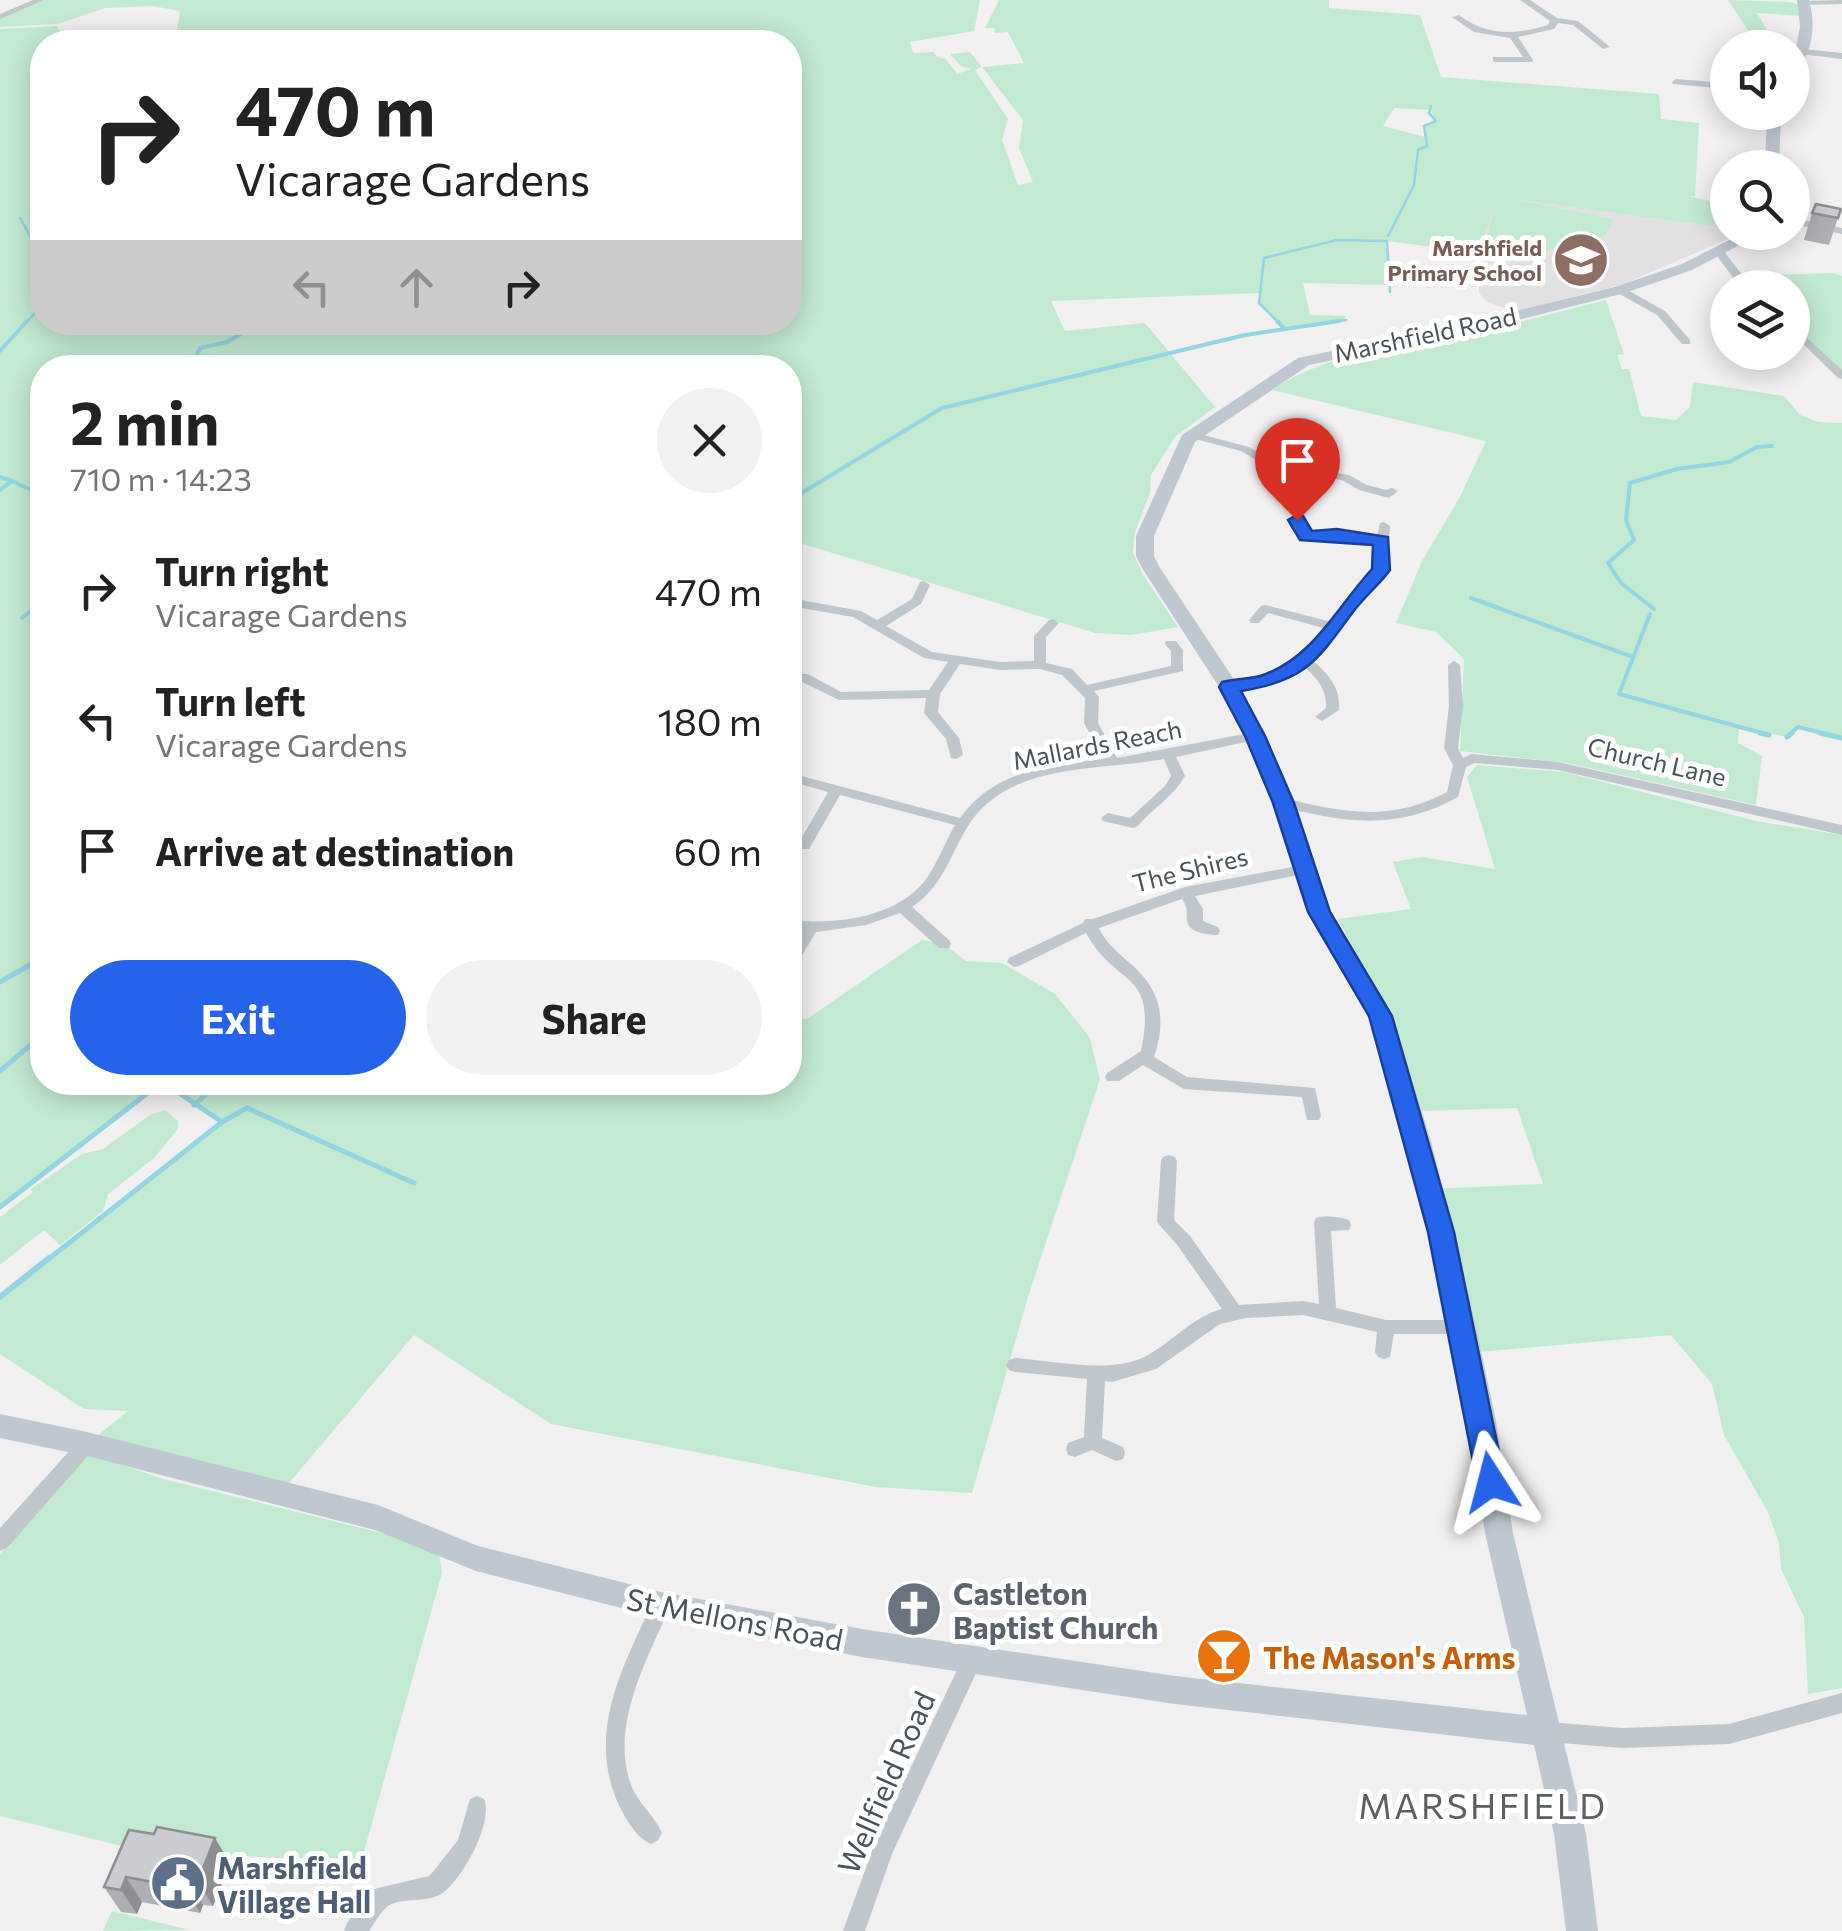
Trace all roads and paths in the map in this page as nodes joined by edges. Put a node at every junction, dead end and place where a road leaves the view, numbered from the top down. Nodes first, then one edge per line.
1 (40, 0) edge
2 (1524, 0) edge
3 (1805, 1) edge
4 (1842, 2) edge
5 (0, 17) edge
6 (1456, 17) dead end
7 (1555, 20) junction
8 (1804, 30) edge
9 (1512, 35) junction
10 (1606, 47) dead end
11 (1810, 53) edge
12 (1842, 56) edge
13 (1496, 59) dead end
14 (1676, 82) dead end
15 (1710, 85) edge
16 (1810, 225) edge
17 (1842, 231) edge
18 (1722, 250) edge
19 (1718, 252) junction
20 (1732, 270) edge
21 (1620, 290) junction
22 (1686, 342) dead end
23 (1810, 345) edge
24 (1842, 376) edge
25 (1192, 435) junction
26 (1392, 491) dead end
27 (1297, 520) dead end
28 (924, 586) dead end
29 (1330, 601) dead end
30 (802, 604) edge
31 (1348, 607) junction
32 (1260, 614) dead end
33 (1053, 623) dead end
34 (877, 626) junction
35 (1336, 627) junction
36 (1171, 644) dead end
37 (955, 660) junction
38 (1304, 660) junction
39 (1040, 665) junction
40 (1454, 665) dead end
41 (802, 677) edge
42 (1228, 687) junction
43 (1086, 689) junction
44 (934, 694) junction
45 (1334, 700) junction
46 (1353, 702) dead end
47 (1322, 716) dead end
48 (1255, 736) junction
49 (1168, 754) junction
50 (956, 755) dead end
51 (1112, 763) junction
52 (1460, 765) junction
53 (802, 781) edge
54 (834, 791) junction
55 (1284, 803) junction
56 (1108, 818) dead end
57 (963, 823) junction
58 (1842, 830) edge
59 (804, 846) dead end
60 (1303, 870) junction
61 (1185, 892) junction
62 (902, 906) junction
63 (1090, 923) junction
64 (802, 928) edge
65 (810, 930) junction
66 (1213, 931) dead end
67 (802, 943) edge
68 (944, 944) dead end
69 (1014, 962) dead end
70 (1146, 1059) junction
71 (1113, 1077) dead end
72 (1313, 1116) dead end
73 (1169, 1161) dead end
74 (1343, 1225) dead end
75 (1234, 1314) junction
76 (1328, 1315) junction
77 (1462, 1327) junction
78 (1386, 1328) junction
79 (1384, 1352) dead end
80 (1015, 1365) dead end
81 (1096, 1374) junction
82 (0, 1426) edge
83 (87, 1444) junction
84 (1116, 1453) dead end
85 (0, 1542) edge
86 (660, 1605) junction
87 (973, 1658) junction
88 (1842, 1704) edge
89 (1548, 1732) junction
90 (477, 1806) dead end
91 (651, 1833) dead end
92 (858, 1920) edge
93 (355, 1931) edge
94 (870, 1931) edge
95 (1582, 1931) edge

1 - 5 street
2 - 7 street
3 - 4 street
3 - 8 street
6 - 9 street
7 - 9 street
7 - 10 street
9 - 13 street
11 - 12 street
14 - 15 street
16 - 17 street
18 - 19 street, Marshfield Road
19 - 20 street
19 - 21 street, Marshfield Road
21 - 22 street
21 - 25 street, Marshfield Road
23 - 24 street
25 - 26 street
25 - 42 street
27 - 31 street
28 - 34 street
29 - 31 street
30 - 34 street
31 - 35 street
32 - 35 street
33 - 39 street
34 - 37 street
35 - 38 street
36 - 43 street
37 - 39 street
37 - 44 street
38 - 42 street
38 - 45 street
39 - 43 street
40 - 52 street
41 - 44 street
42 - 48 street
43 - 51 street
44 - 50 street
45 - 46 street
45 - 47 street
48 - 49 street, Mallards Reach
48 - 55 street
49 - 51 street, Mallards Reach
49 - 56 street
51 - 57 street, Mallards Reach
52 - 55 street
52 - 58 street, Church Lane
53 - 54 street
54 - 57 street
54 - 59 street
55 - 60 street
57 - 62 street, Mallards Reach
60 - 61 street, The Shires
60 - 77 street
61 - 63 street, The Shires
61 - 66 street
62 - 65 street, Mallards Reach
62 - 68 street
63 - 69 street, The Shires
63 - 70 street
64 - 65 street, Mallards Reach
65 - 67 street
70 - 71 street
70 - 72 street
73 - 75 street
74 - 76 street
75 - 76 street
75 - 81 street
76 - 78 street
77 - 78 street
77 - 89 street
78 - 79 street
80 - 81 street
81 - 84 street
82 - 83 street, St Mellons Road
83 - 85 street
83 - 86 street, St Mellons Road
86 - 87 street, St Mellons Road
86 - 91 street
87 - 89 street, St Mellons Road
87 - 92 street, Wellfield Road
88 - 89 street
89 - 95 street
90 - 93 street
92 - 94 street

